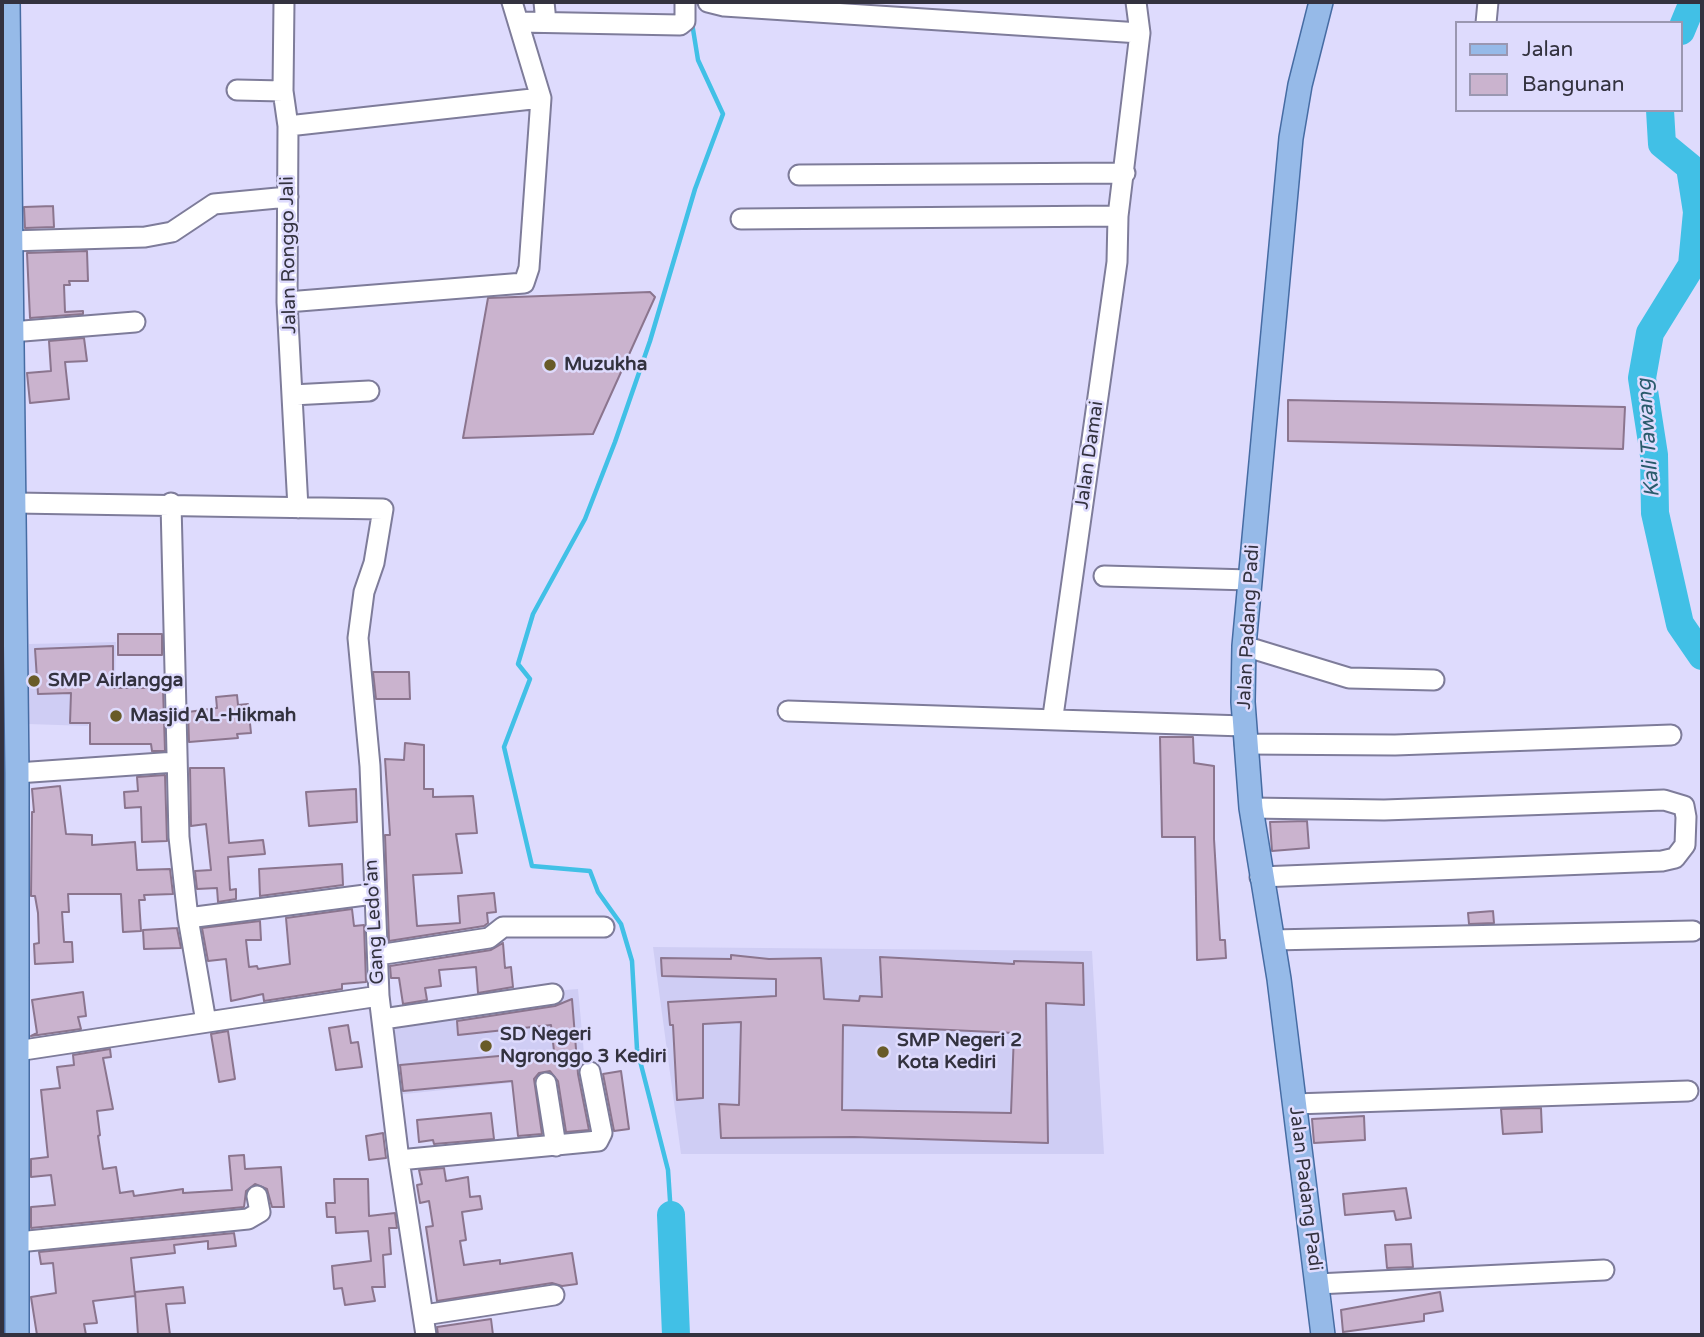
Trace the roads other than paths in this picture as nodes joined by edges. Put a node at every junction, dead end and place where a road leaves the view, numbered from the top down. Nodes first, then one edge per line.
1 (8, 2) edge
2 (284, 2) edge
3 (512, 2) edge
4 (544, 2) edge
5 (685, 2) edge
6 (708, 2) edge
7 (1136, 2) edge
8 (1321, 2) edge
9 (1488, 2) edge
10 (1486, 21) edge
11 (518, 22) junction
12 (546, 22) junction
13 (1140, 33) junction
14 (237, 90) dead end
15 (283, 91) junction
16 (541, 98) junction
17 (5, 127) edge
18 (288, 127) junction
19 (1125, 173) junction
20 (799, 175) dead end
21 (288, 197) junction
22 (1118, 216) junction
23 (741, 219) dead end
24 (10, 242) junction
25 (287, 302) junction
26 (135, 322) dead end
27 (8, 335) edge
28 (369, 391) dead end
29 (292, 395) junction
30 (7, 441) edge
31 (16, 503) junction
32 (171, 503) junction
33 (298, 508) junction
34 (1104, 576) dead end
35 (1250, 580) junction
36 (1244, 646) junction
37 (1434, 680) dead end
38 (788, 710) dead end
39 (1057, 720) junction
40 (9, 729) edge
41 (1245, 735) junction
42 (1671, 735) dead end
43 (176, 762) junction
44 (18, 773) junction
45 (1251, 808) junction
46 (1261, 877) junction
47 (373, 894) junction
48 (187, 918) junction
49 (604, 927) dead end
50 (1693, 931) dead end
51 (1272, 940) junction
52 (377, 955) junction
53 (553, 994) dead end
54 (379, 996) junction
55 (383, 1018) junction
56 (206, 1022) junction
57 (17, 1051) junction
58 (590, 1073) dead end
59 (546, 1083) dead end
60 (1688, 1091) dead end
61 (1294, 1104) junction
62 (556, 1146) junction
63 (399, 1160) junction
64 (257, 1196) dead end
65 (18, 1242) junction
66 (1604, 1270) dead end
67 (1318, 1284) junction
68 (554, 1295) dead end
69 (424, 1315) junction
70 (12, 1327) edge
71 (426, 1335) edge
72 (1323, 1335) edge

1 - 17 main road
2 - 15 street, Jalan Ronggo Jali
3 - 11 street
4 - 12 street
5 - 12 street
6 - 13 street
7 - 13 street, Jalan Damai
8 - 35 main road, Jalan Padang Padi
9 - 10 street
11 - 12 street
11 - 16 street
13 - 19 street, Jalan Damai
14 - 15 street
15 - 18 street, Jalan Ronggo Jali
16 - 18 street
16 - 25 street
17 - 24 main road
18 - 21 street, Jalan Ronggo Jali
19 - 20 street
19 - 22 street, Jalan Damai
21 - 24 street
21 - 25 street, Jalan Ronggo Jali
22 - 23 street
22 - 39 street, Jalan Damai
24 - 27 main road
25 - 29 street, Jalan Ronggo Jali
26 - 27 street
27 - 30 main road
28 - 29 street
29 - 33 street, Jalan Ronggo Jali
30 - 31 main road
31 - 32 street
31 - 40 main road
32 - 33 street
32 - 43 street
33 - 47 street, Gang Ledo'an
34 - 35 street
35 - 36 main road, Jalan Padang Padi
36 - 37 street
36 - 41 main road, Jalan Padang Padi
38 - 39 street
39 - 41 street
40 - 44 main road
41 - 42 street
41 - 45 main road, Jalan Padang Padi
43 - 44 street
43 - 48 street
44 - 57 main road
45 - 46 main road, Jalan Padang Padi
45 - 46 street
46 - 51 main road, Jalan Padang Padi
47 - 48 street
47 - 52 street, Gang Ledo'an
48 - 56 street
49 - 52 street
50 - 51 street
51 - 61 main road, Jalan Padang Padi
52 - 54 street, Gang Ledo'an
53 - 55 street
54 - 55 street, Gang Ledo'an
54 - 56 street
55 - 63 street, Gang Ledo'an
56 - 57 street
57 - 65 main road
58 - 62 street
59 - 62 street
60 - 61 street
61 - 67 main road, Jalan Padang Padi
62 - 63 street
63 - 69 street, Gang Ledo'an
64 - 65 street
65 - 70 main road
66 - 67 street
67 - 72 main road, Jalan Padang Padi
68 - 69 street
69 - 71 street, Gang Ledo'an

